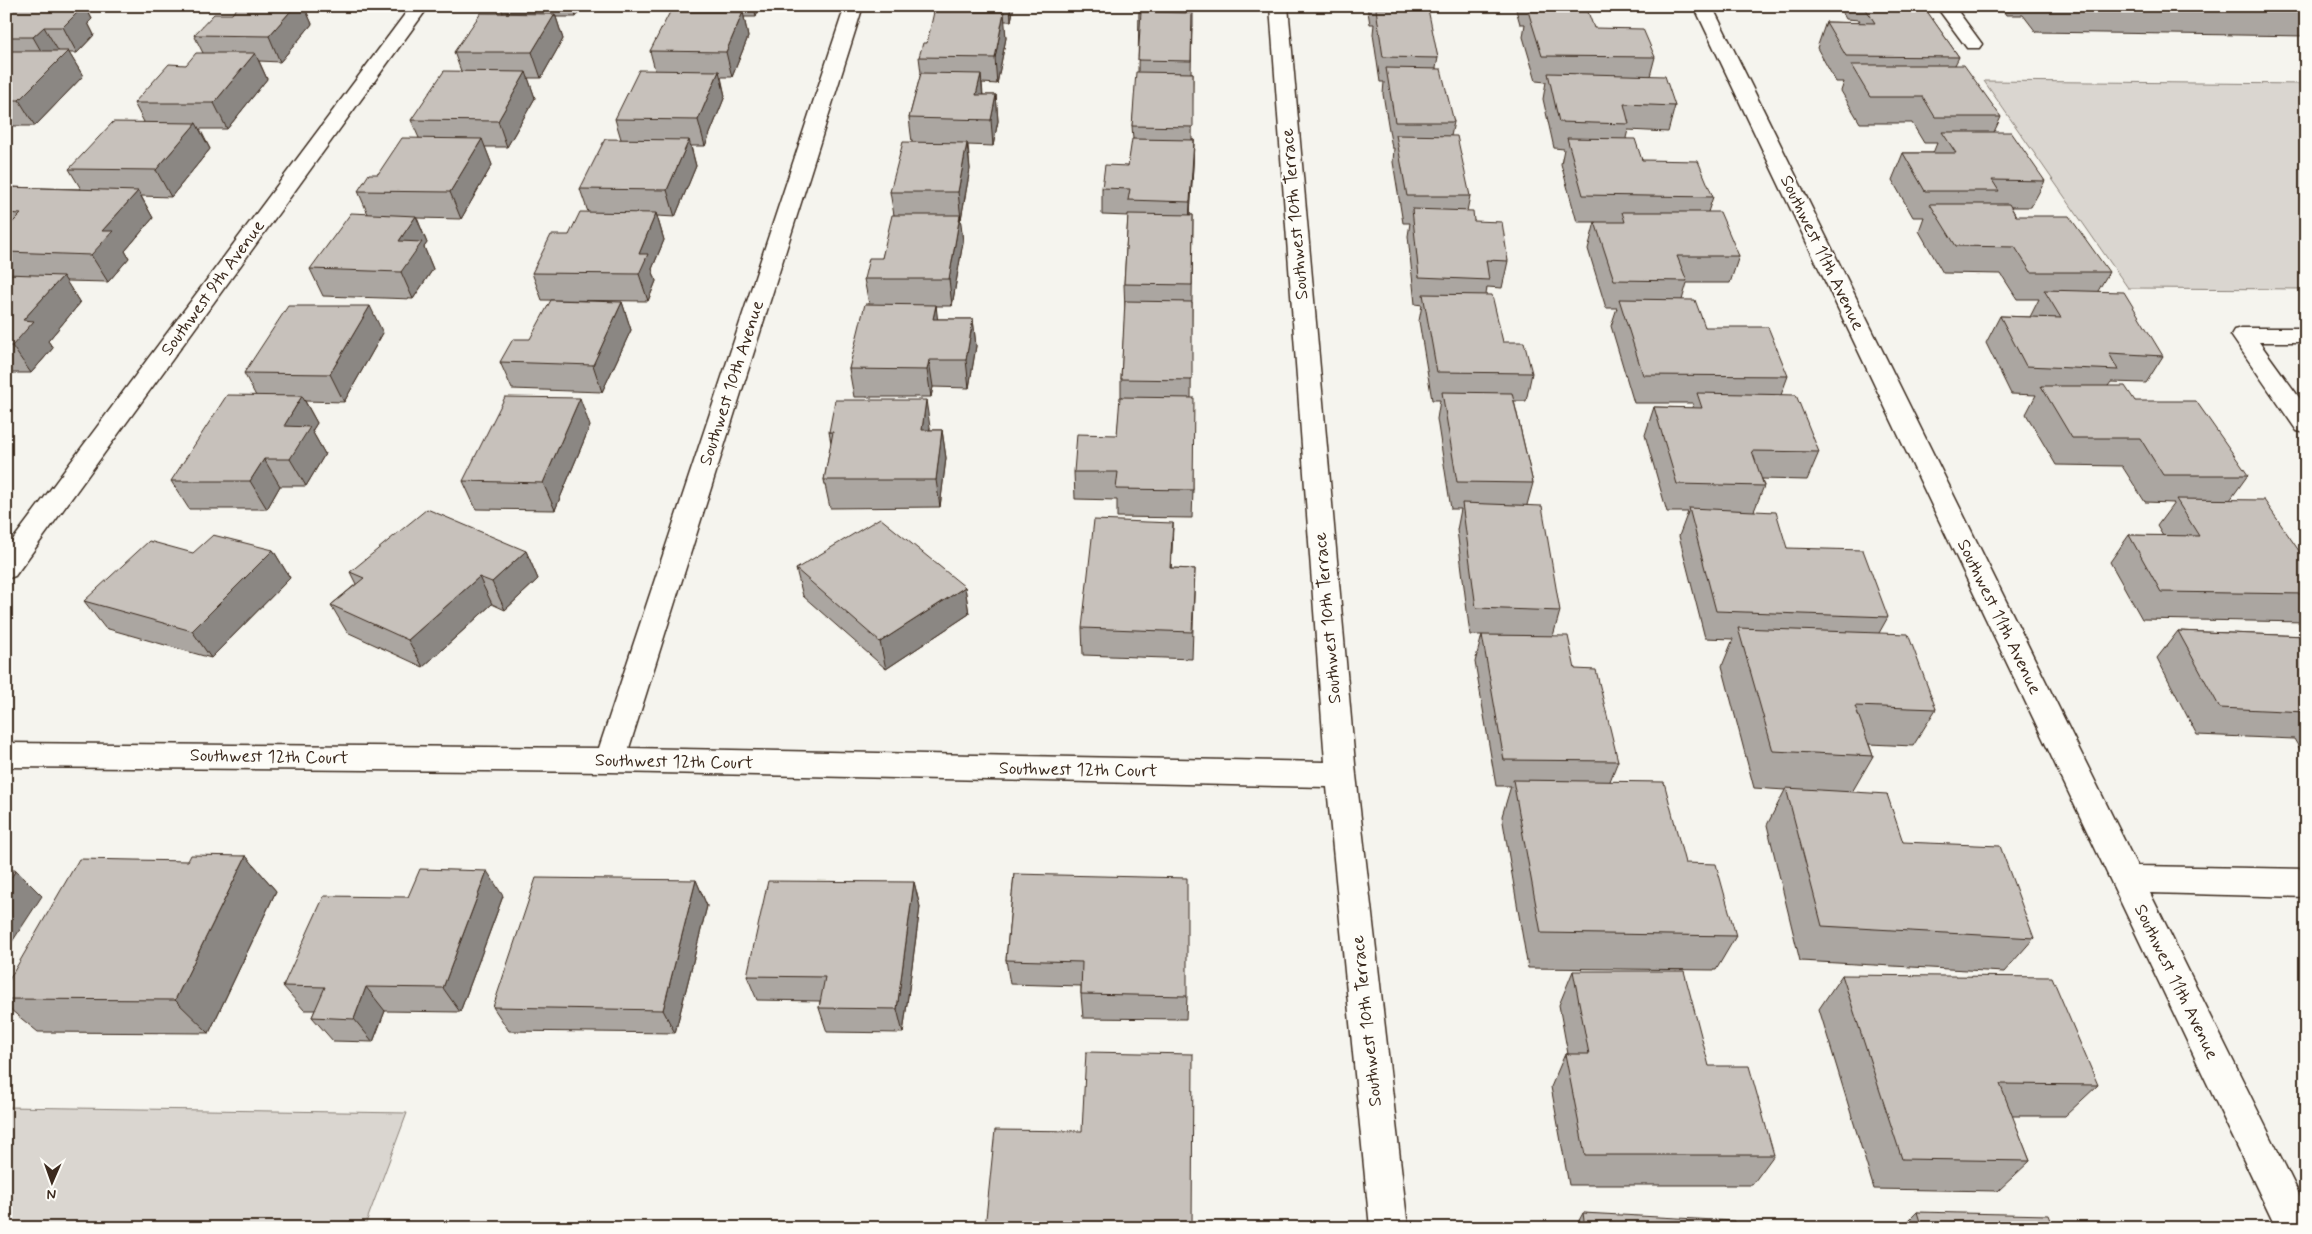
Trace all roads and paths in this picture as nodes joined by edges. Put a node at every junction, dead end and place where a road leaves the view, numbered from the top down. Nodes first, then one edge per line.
1 (420, 6) edge
2 (854, 6) edge
3 (1278, 6) edge
4 (1703, 6) edge
5 (1945, 6) edge
6 (1973, 44) dead end
7 (2306, 335) edge
8 (2306, 425) edge
9 (6, 569) edge
10 (6, 755) edge
11 (610, 760) junction
12 (1341, 775) junction
13 (2126, 879) junction
14 (2306, 883) edge
15 (1389, 1228) edge
16 (2296, 1228) edge

1 - 9 street, Southwest 9th Avenue
2 - 11 street, Southwest 10th Avenue
3 - 12 street, Southwest 10th Terrace
4 - 13 street, Southwest 11th Avenue
5 - 6 street
7 - 8 street
10 - 11 street, Southwest 12th Court
11 - 12 street, Southwest 12th Court
12 - 15 street, Southwest 10th Terrace
13 - 14 street
13 - 16 street, Southwest 11th Avenue

